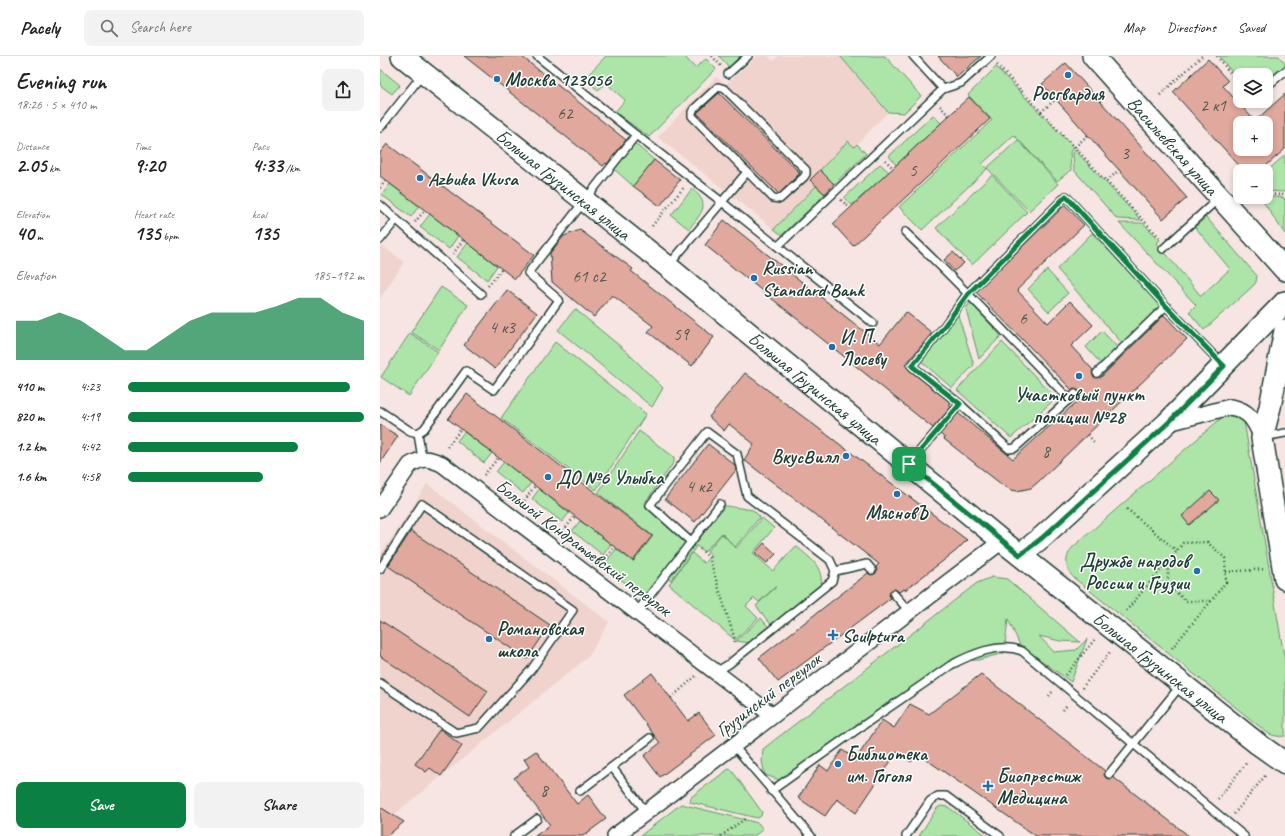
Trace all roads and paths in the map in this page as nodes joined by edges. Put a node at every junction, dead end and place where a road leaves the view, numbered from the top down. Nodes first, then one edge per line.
1 (402, 56) edge
2 (537, 56) edge
3 (748, 56) edge
4 (913, 56) edge
5 (1202, 56) edge
6 (1217, 56) edge
7 (990, 57) edge
8 (1099, 58) edge
9 (1285, 70) edge
10 (423, 73) junction
11 (728, 74) dead end
12 (1233, 76) edge
13 (1273, 81) edge
14 (943, 89) junction
15 (1160, 95) dead end
16 (1056, 100) dead end
17 (1041, 112) junction
18 (380, 128) edge
19 (636, 135) junction
20 (1088, 135) dead end
21 (1075, 147) junction
22 (1119, 170) dead end
23 (747, 172) junction
24 (691, 178) junction
25 (386, 180) dead end
26 (1107, 181) junction
27 (380, 188) edge
28 (1273, 194) edge
29 (1285, 195) edge
30 (1220, 198) junction
31 (585, 201) junction
32 (722, 202) junction
33 (380, 206) edge
34 (396, 220) junction
35 (652, 226) dead end
36 (904, 232) dead end
37 (380, 240) edge
38 (463, 240) dead end
39 (778, 246) junction
40 (1165, 247) joint
41 (445, 263) junction
42 (668, 266) junction
43 (502, 269) dead end
44 (1285, 270) edge
45 (481, 294) joint
46 (968, 294) junction
47 (1285, 302) edge
48 (1166, 306) junction
49 (873, 323) dead end
50 (1285, 330) edge
51 (1224, 366) junction
52 (1097, 373) dead end
53 (960, 404) junction
54 (380, 411) edge
55 (1168, 423) junction
56 (461, 429) dead end
57 (418, 433) junction
58 (1285, 433) edge
59 (1088, 435) dead end
60 (1262, 438) junction
61 (1094, 442) dead end
62 (447, 447) dead end
63 (498, 458) dead end
64 (422, 459) junction
65 (909, 464) junction
66 (484, 475) dead end
67 (535, 486) dead end
68 (522, 504) dead end
69 (720, 504) dead end
70 (380, 509) edge
71 (1127, 509) dead end
72 (574, 516) dead end
73 (560, 534) dead end
74 (1002, 541) junction
75 (691, 542) junction
76 (614, 547) dead end
77 (1177, 551) junction
78 (1020, 555) junction
79 (709, 557) dead end
80 (1168, 562) junction
81 (600, 565) dead end
82 (380, 569) edge
83 (1266, 569) dead end
84 (872, 570) dead end
85 (835, 571) junction
86 (1226, 572) junction
87 (1285, 579) edge
88 (894, 594) dead end
89 (1211, 601) junction
90 (1126, 611) dead end
91 (637, 612) junction
92 (910, 612) junction
93 (1095, 639) dead end
94 (735, 640) dead end
95 (1172, 648) dead end
96 (1110, 652) dead end
97 (711, 669) junction
98 (1060, 682) junction
99 (380, 683) edge
100 (1182, 684) junction
101 (1076, 695) junction
102 (671, 698) dead end
103 (772, 715) junction
104 (650, 738) dead end
105 (1134, 744) junction
106 (733, 745) junction
107 (1247, 762) dead end
108 (1285, 763) edge
109 (612, 767) junction
110 (1109, 774) dead end
111 (1265, 776) dead end
112 (580, 791) dead end
113 (772, 791) junction
114 (1210, 808) junction
115 (646, 812) junction
116 (746, 818) dead end
117 (537, 819) dead end
118 (1227, 822) junction
119 (514, 836) edge
120 (615, 836) edge
121 (721, 836) edge
122 (810, 836) edge
123 (906, 836) edge
124 (1000, 836) edge
125 (1244, 836) edge

1 - 10 main road, Большая Грузинская улица
2 - 19 lane
3 - 11 lane
4 - 14 lane
5 - 15 path
6 - 12 path
7 - 14 lane
7 - 17 path
8 - 30 main road, Васильевская улица
9 - 13 lane
10 - 18 lane
10 - 31 main road, Большая Грузинская улица
14 - 39 lane
16 - 17 path
17 - 21 path
19 - 24 lane
19 - 31 lane
20 - 21 path
21 - 26 path
22 - 26 path
23 - 23 lane
23 - 32 lane
24 - 32 lane
24 - 35 path
25 - 27 path
26 - 40 path
28 - 29 path
30 - 40 lane
30 - 44 main road, Васильевская улица
31 - 42 main road, Большая Грузинская улица
31 - 57 lane
32 - 39 lane
32 - 42 lane
33 - 34 lane
34 - 37 lane
34 - 41 lane
36 - 46 lane
38 - 41 path
39 - 49 lane
41 - 45 lane
42 - 65 main road, Большая Грузинская улица
43 - 45 path
46 - 48 lane
46 - 53 lane
46 - 53 lane
47 - 51 main road
48 - 51 lane
48 - 52 lane
50 - 60 main road
51 - 55 main road
53 - 65 lane
54 - 57 lane
55 - 60 street
55 - 78 main road
56 - 62 path
57 - 64 lane
58 - 60 lane
59 - 61 path
60 - 87 main road
63 - 66 path
64 - 70 street
64 - 91 street, Большой Кондратьевский переулок
65 - 74 main road, Большая Грузинская улица
67 - 68 path
69 - 75 lane
71 - 77 path
72 - 73 path
74 - 78 main road, Большая Грузинская улица
74 - 92 street, Грузинский переулок
75 - 85 lane
75 - 91 lane
76 - 81 path
77 - 80 path
77 - 86 path
78 - 100 main road, Большая Грузинская улица
79 - 94 path
80 - 89 path
80 - 90 path
82 - 99 lane
83 - 86 path
84 - 85 lane
85 - 97 lane
86 - 89 path
88 - 92 lane
89 - 95 path
91 - 97 street, Большой Кондратьевский переулок
92 - 103 street, Грузинский переулок
93 - 98 path
96 - 101 path
97 - 102 path
97 - 103 street, Большой Кондратьевский переулок
98 - 101 lane
98 - 113 lane
100 - 105 lane
100 - 108 main road, Большая Грузинская улица
101 - 105 lane
103 - 106 street, Грузинский переулок
104 - 109 lane
105 - 110 lane
105 - 114 lane
106 - 113 lane
106 - 115 street, Грузинский переулок
107 - 114 path
109 - 112 lane
109 - 115 lane
111 - 118 path
113 - 122 lane
114 - 118 lane
115 - 120 street, Грузинский переулок
116 - 121 path
117 - 119 lane
118 - 125 lane
123 - 124 lane

